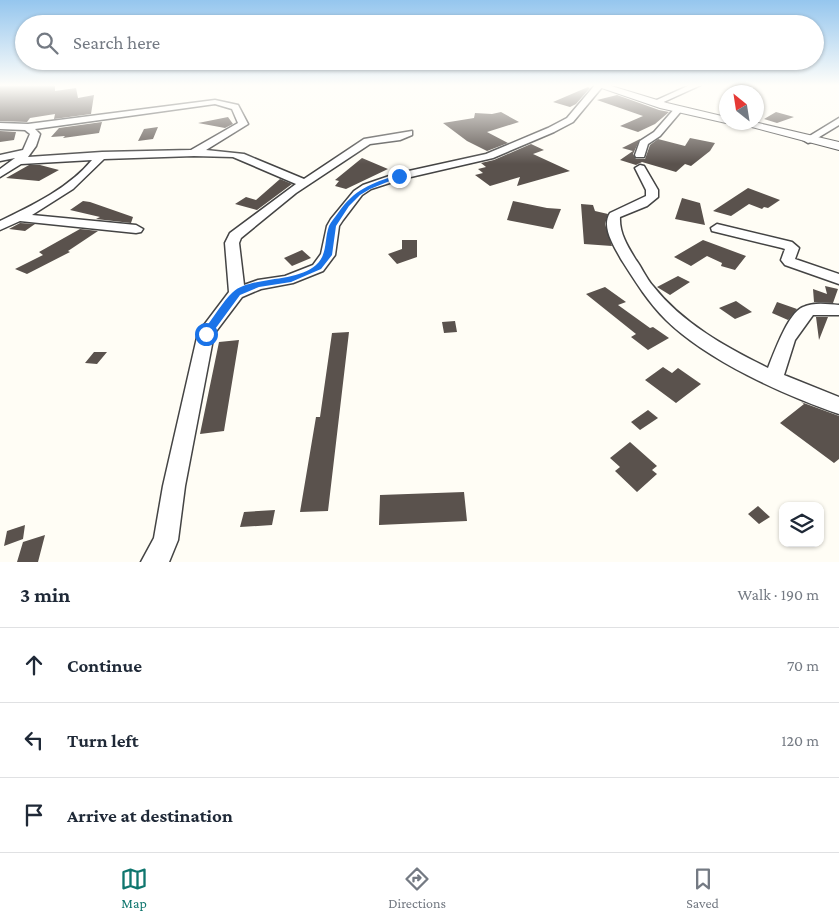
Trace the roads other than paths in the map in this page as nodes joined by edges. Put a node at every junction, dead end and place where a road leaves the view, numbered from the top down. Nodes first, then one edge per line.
1 (146, 111) edge
2 (237, 111) edge
3 (577, 111) edge
4 (677, 111) edge
5 (689, 111) edge
6 (719, 118) edge
7 (839, 121) edge
8 (0, 126) edge
9 (28, 127) junction
10 (764, 129) edge
11 (409, 132) dead end
12 (808, 140) junction
13 (839, 146) edge
14 (193, 153) junction
15 (102, 156) junction
16 (21, 157) junction
17 (0, 158) edge
18 (0, 174) edge
19 (304, 183) junction
20 (19, 217) junction
21 (0, 226) edge
22 (717, 228) dead end
23 (136, 229) dead end
24 (839, 279) edge
25 (237, 293) junction
26 (839, 310) edge
27 (774, 379) junction
28 (839, 406) edge
29 (154, 562) edge

1 - 9 street
2 - 14 street
3 - 25 street
4 - 27 street
5 - 6 street
7 - 12 street
8 - 9 street
9 - 16 street
10 - 12 street
11 - 19 street
12 - 13 street
14 - 15 street
14 - 19 street
15 - 16 street
15 - 20 street
16 - 17 street
16 - 18 street
19 - 25 street
20 - 21 street
20 - 23 street
22 - 24 street
25 - 29 street
26 - 27 street
27 - 28 street

